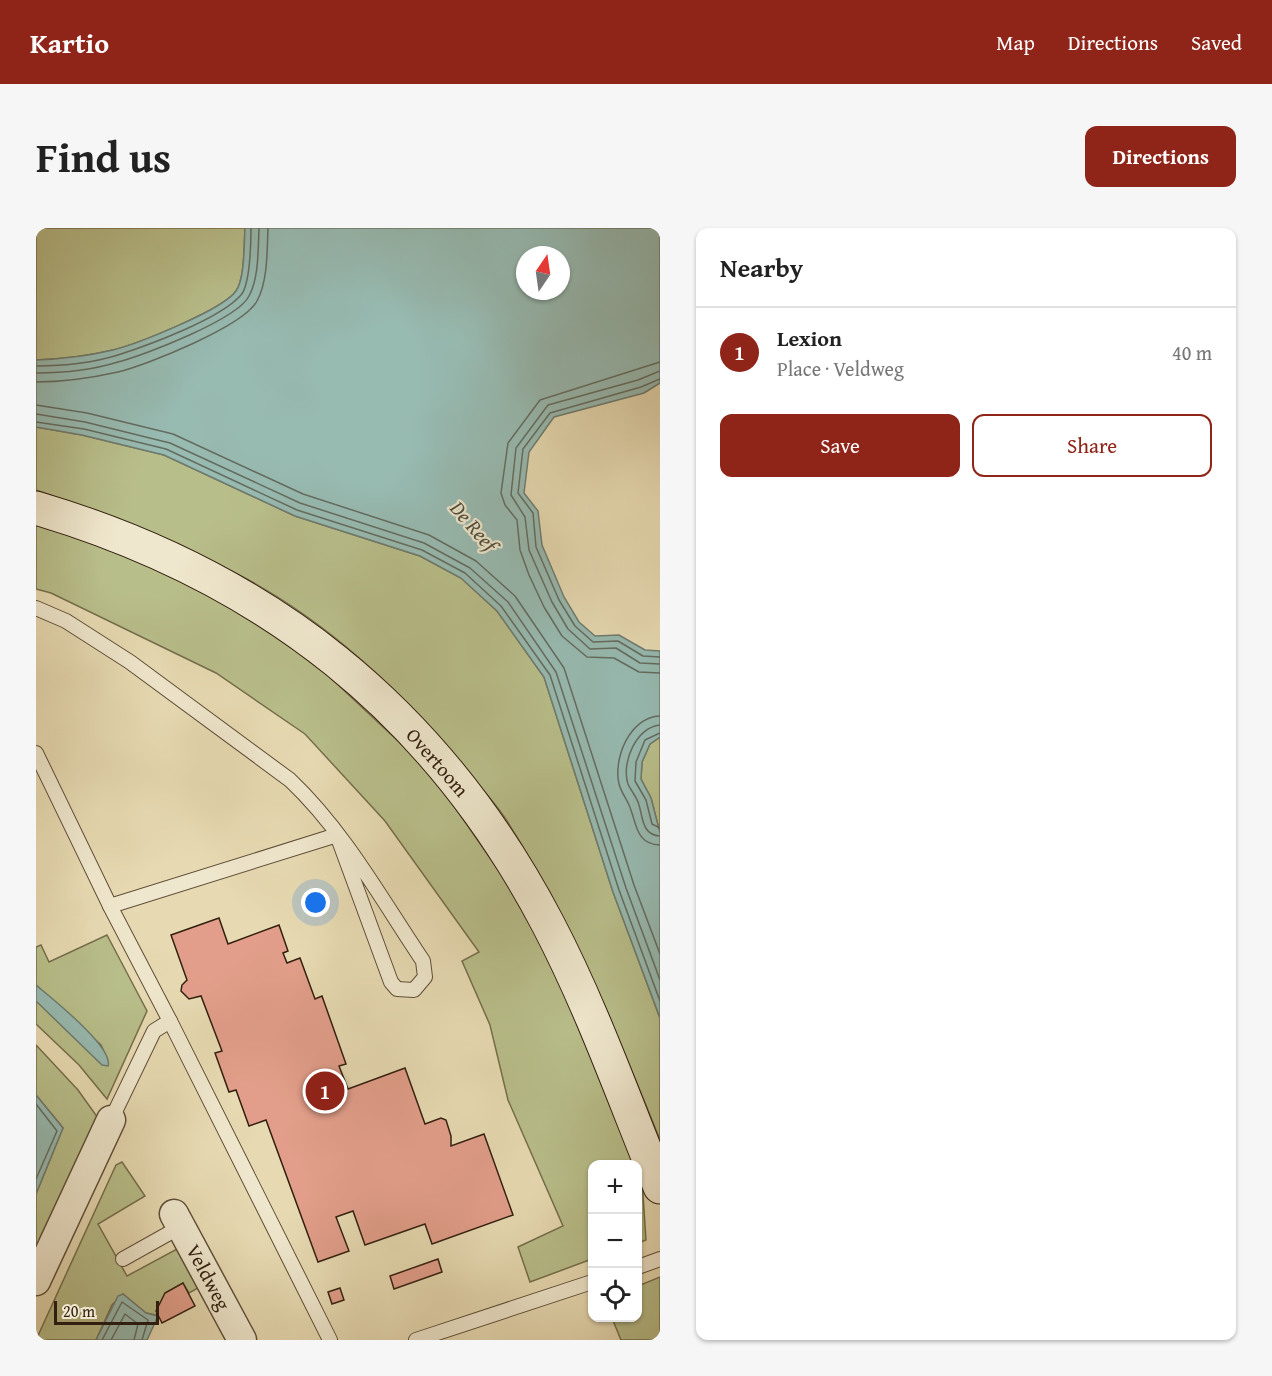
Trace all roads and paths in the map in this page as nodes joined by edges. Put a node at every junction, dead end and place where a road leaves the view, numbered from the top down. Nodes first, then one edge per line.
1 (36, 508) edge
2 (36, 608) edge
3 (36, 753) edge
4 (337, 835) junction
5 (110, 906) junction
6 (170, 1022) junction
7 (111, 1120) joint
8 (660, 1187) edge
9 (178, 1220) joint
10 (123, 1259) dead end
11 (660, 1259) edge
12 (642, 1266) edge
13 (36, 1281) edge
14 (588, 1283) edge
15 (242, 1340) edge
16 (330, 1340) edge
17 (416, 1340) edge

1 - 8 street, Overtoom
2 - 4 lane
3 - 5 lane
4 - 4 lane
4 - 5 lane
5 - 6 lane
6 - 7 lane
6 - 16 lane
7 - 13 street
9 - 10 lane
9 - 15 street, Veldweg
11 - 12 lane
14 - 17 lane

